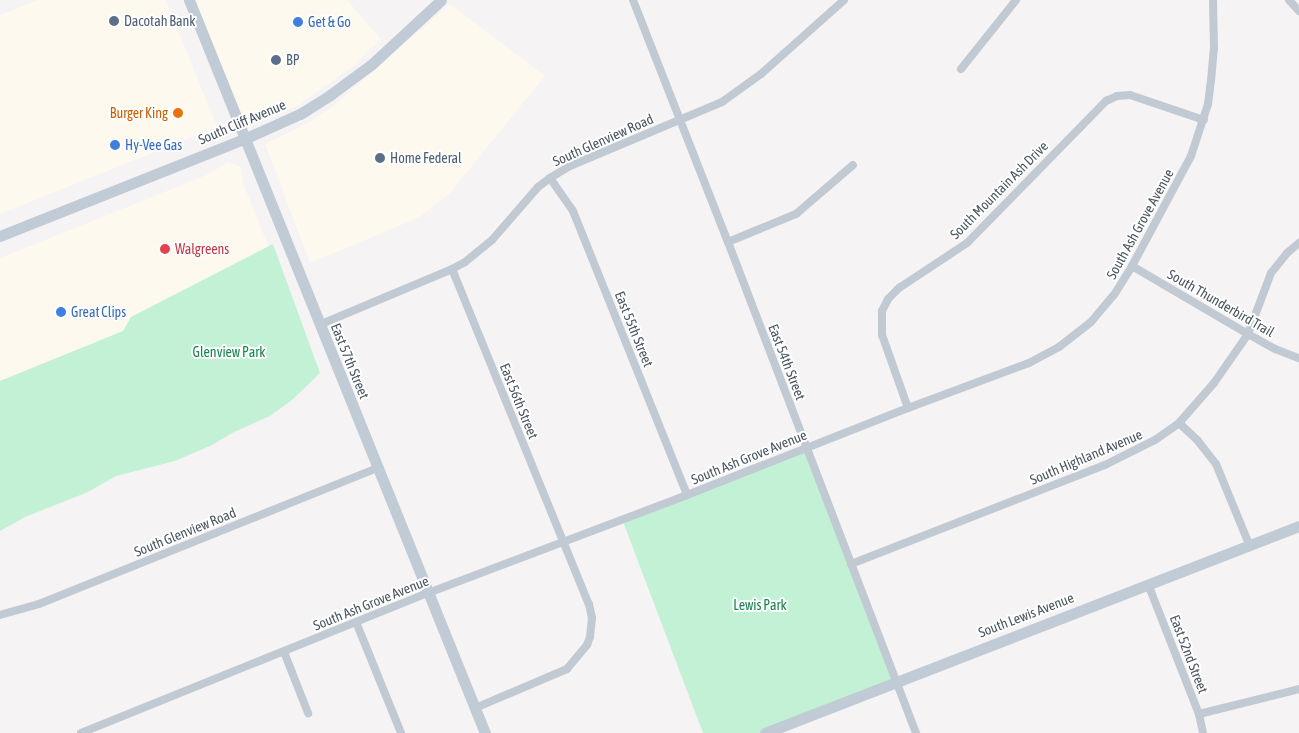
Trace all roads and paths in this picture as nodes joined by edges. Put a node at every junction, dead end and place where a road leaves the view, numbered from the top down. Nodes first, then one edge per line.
1 (189, 0) edge
2 (441, 0) edge
3 (633, 0) edge
4 (844, 0) edge
5 (1016, 0) edge
6 (1213, 0) edge
7 (1289, 0) edge
8 (1299, 11) edge
9 (961, 69) dead end
10 (1204, 120) junction
11 (680, 121) junction
12 (244, 139) junction
13 (853, 165) dead end
14 (550, 178) junction
15 (0, 236) edge
16 (728, 242) junction
17 (1299, 243) edge
18 (1132, 266) junction
19 (452, 270) junction
20 (319, 324) junction
21 (1248, 334) junction
22 (1299, 358) edge
23 (908, 408) junction
24 (1179, 423) junction
25 (806, 447) junction
26 (378, 468) junction
27 (687, 495) junction
28 (1299, 526) edge
29 (563, 542) junction
30 (1249, 544) junction
31 (851, 564) junction
32 (1148, 584) junction
33 (428, 593) junction
34 (0, 615) edge
35 (356, 622) junction
36 (284, 652) junction
37 (896, 682) junction
38 (1299, 690) edge
39 (475, 708) junction
40 (308, 713) dead end
41 (1199, 714) junction
42 (781, 730) edge
43 (80, 733) edge
44 (401, 733) edge
45 (485, 733) edge
46 (765, 733) edge
47 (916, 733) edge
48 (1203, 733) edge

1 - 12 main road, East 57th Street
2 - 12 main road, South Cliff Avenue
3 - 11 street, East 54th Street
4 - 11 street, South Glenview Road
5 - 9 street
6 - 10 street, South Ash Grove Avenue
7 - 8 street
10 - 18 street, South Ash Grove Avenue
10 - 23 street, South Mountain Ash Drive
11 - 14 street, South Glenview Road
11 - 16 street, East 54th Street
12 - 15 main road, South Cliff Avenue
12 - 20 main road, East 57th Street
13 - 16 street
14 - 19 street, South Glenview Road
14 - 27 street, East 55th Street
16 - 25 street, East 54th Street
17 - 21 street, South Highland Avenue
18 - 21 street, South Thunderbird Trail
18 - 23 street, South Ash Grove Avenue
19 - 20 street, South Glenview Road
19 - 29 street, East 56th Street
20 - 26 main road, East 57th Street
21 - 22 street, South Thunderbird Trail
21 - 24 street, South Highland Avenue
23 - 25 street, South Ash Grove Avenue
24 - 30 street
24 - 31 street, South Highland Avenue
25 - 27 street, South Ash Grove Avenue
25 - 31 street, East 54th Street
26 - 33 main road, East 57th Street
26 - 34 street, South Glenview Road
27 - 29 street, South Ash Grove Avenue
28 - 30 main road, South Lewis Avenue
29 - 33 street, South Ash Grove Avenue
29 - 39 street, East 56th Street
30 - 32 main road, South Lewis Avenue
31 - 37 street, East 54th Street
32 - 37 main road, South Lewis Avenue
32 - 41 street, East 52nd Street
33 - 35 street, South Ash Grove Avenue
33 - 39 main road, East 57th Street
35 - 36 street, South Ash Grove Avenue
35 - 44 street
36 - 40 street
36 - 43 street, South Ash Grove Avenue
37 - 42 main road, South Lewis Avenue
37 - 47 street, East 54th Street
38 - 41 street
39 - 45 main road, East 57th Street
41 - 48 street, East 52nd Street
42 - 46 main road, South Lewis Avenue

